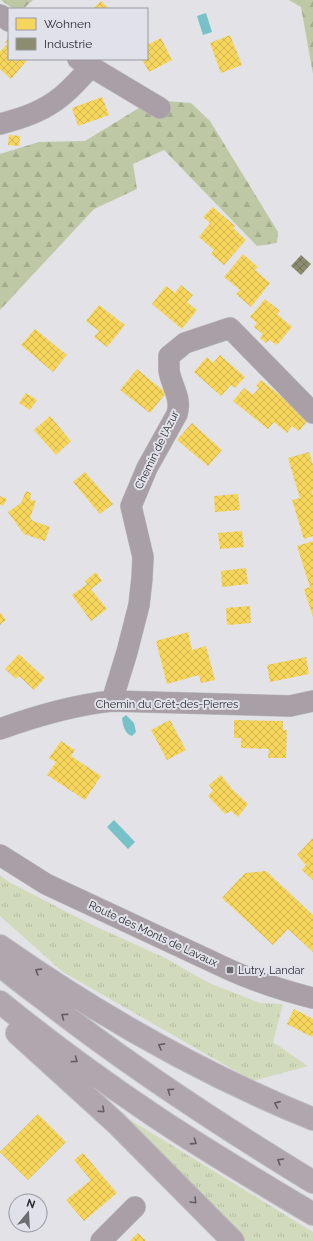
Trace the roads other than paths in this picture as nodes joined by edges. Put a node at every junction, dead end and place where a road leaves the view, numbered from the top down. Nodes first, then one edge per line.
1 (85, 63) edge
2 (160, 108) dead end
3 (0, 124) edge
4 (313, 413) edge
5 (112, 701) junction
6 (313, 701) edge
7 (0, 729) edge
8 (0, 855) edge
9 (0, 946) edge
10 (0, 965) edge
11 (313, 998) edge
12 (0, 1002) edge
13 (0, 1018) edge
14 (313, 1119) edge
15 (313, 1182) edge
16 (135, 1207) dead end
17 (313, 1214) edge
18 (101, 1241) edge
19 (233, 1241) edge

1 - 2 street
1 - 3 street
4 - 5 street, Chemin de l'Azur
5 - 6 street, Chemin du Crêt-des-Pierres
5 - 7 street, Chemin du Crêt-des-Pierres
8 - 11 street, Route des Monts de Lavaux
14 -> 9 highway
15 -> 10 highway
12 -> 17 highway
13 -> 19 highway
16 - 18 street

